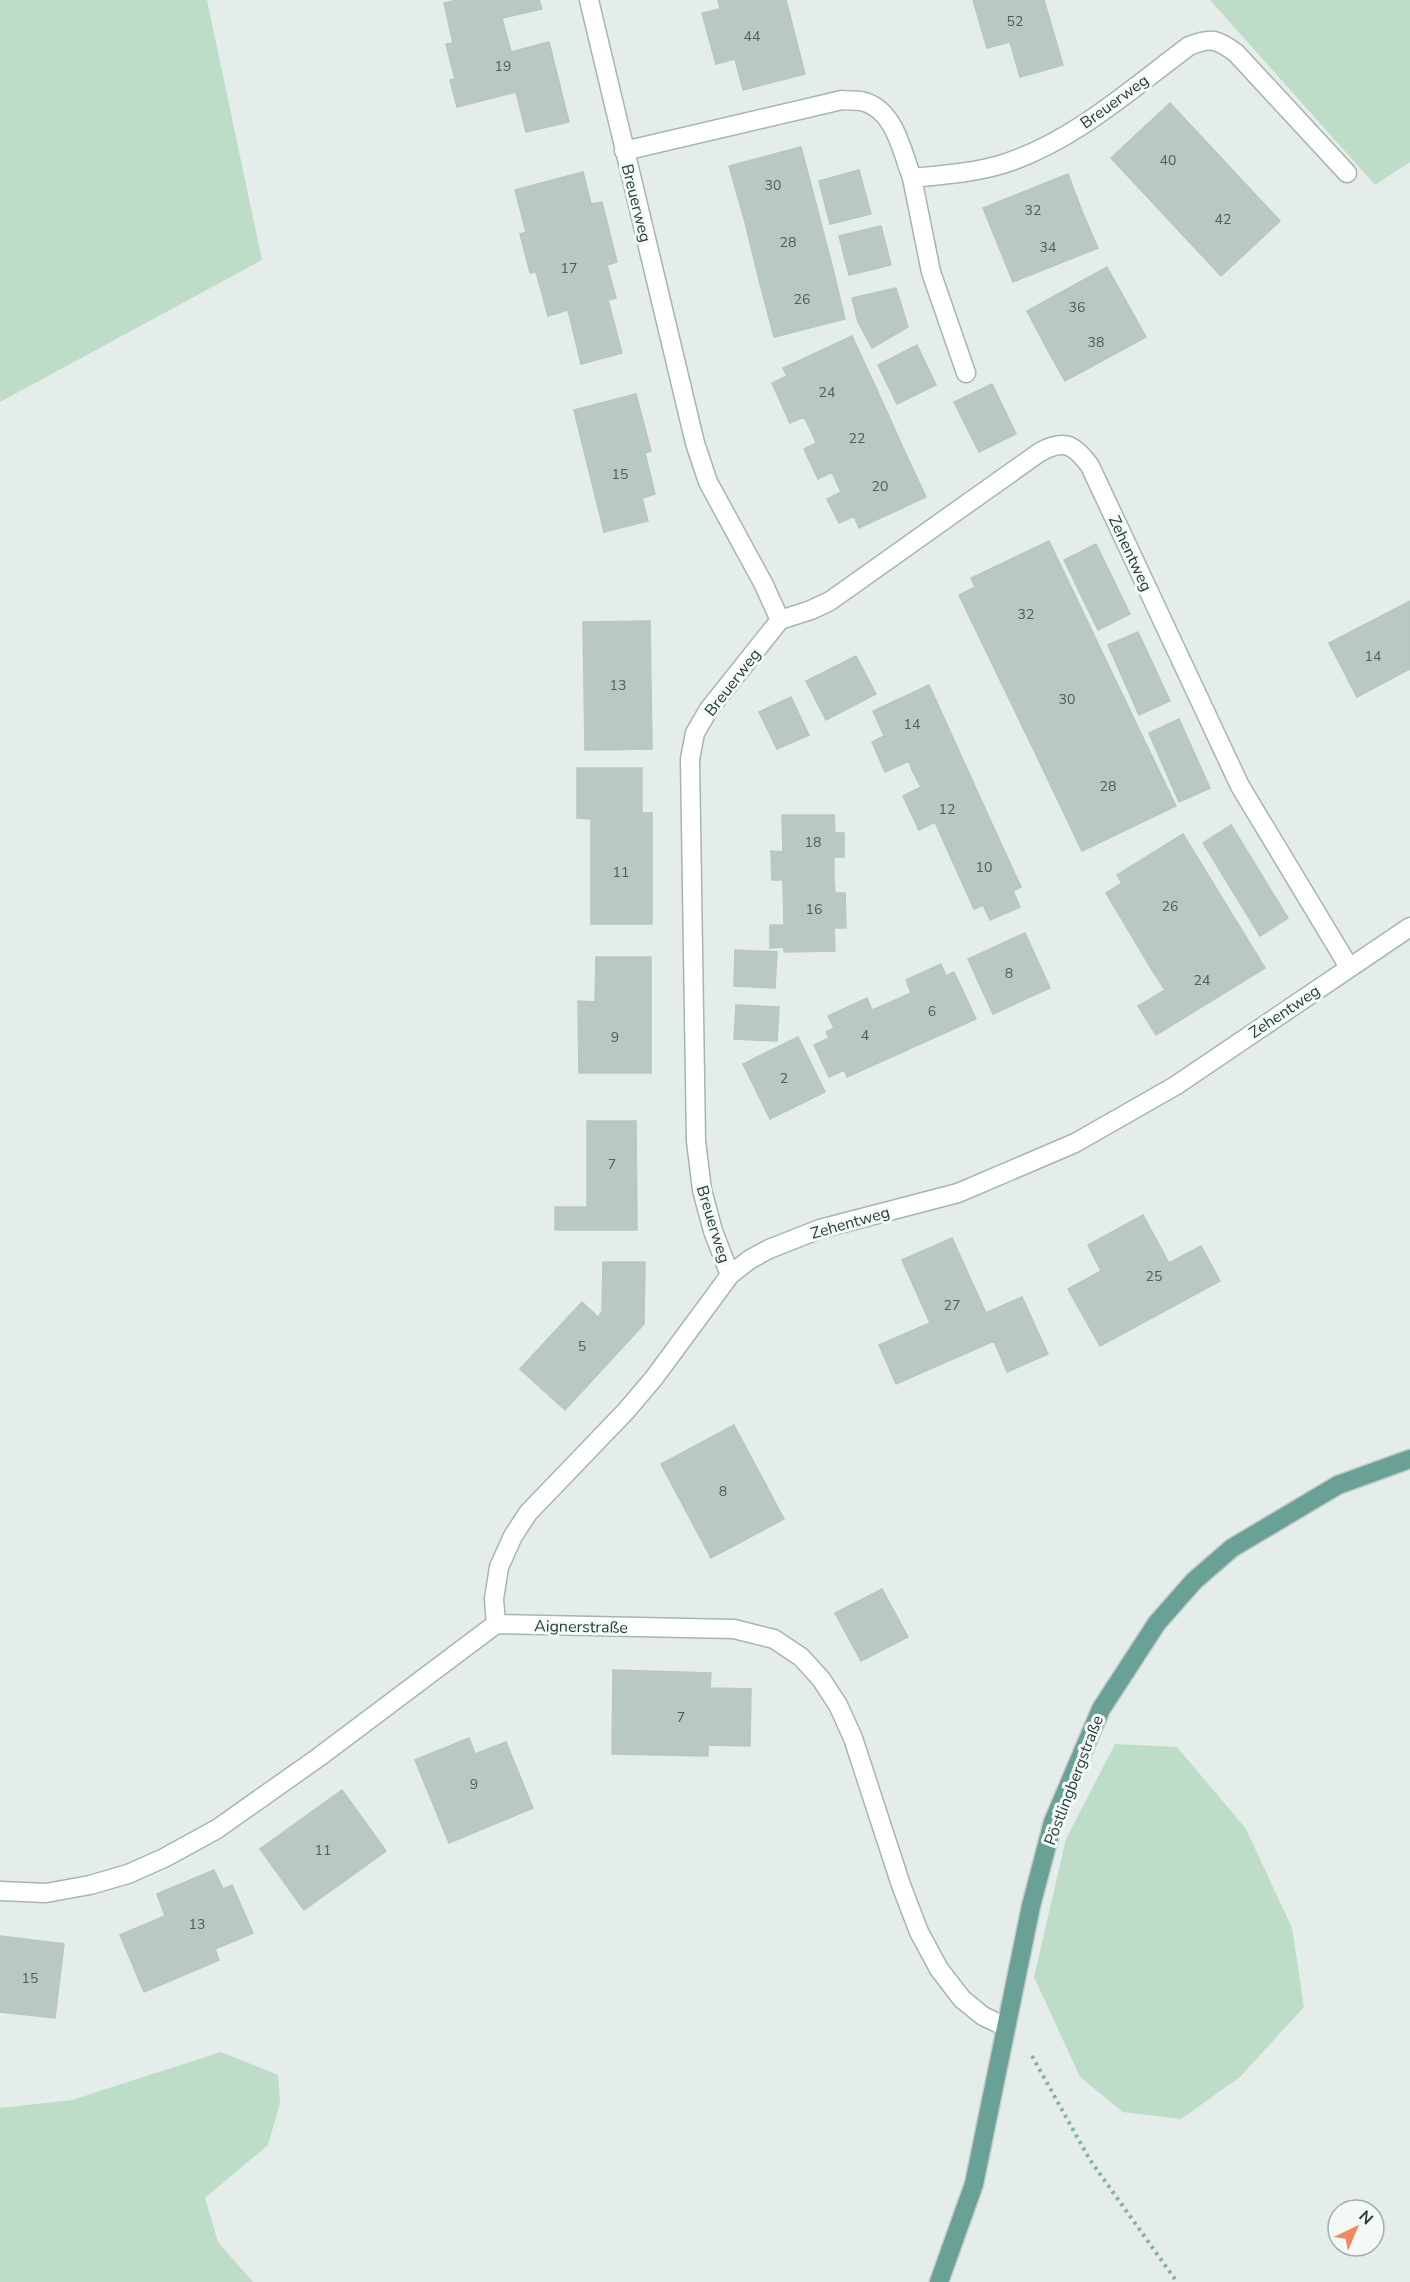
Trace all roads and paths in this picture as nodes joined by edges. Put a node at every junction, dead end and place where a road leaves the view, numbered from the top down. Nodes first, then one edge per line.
1 (590, 0) edge
2 (624, 151) junction
3 (1347, 173) dead end
4 (912, 178) junction
5 (966, 373) dead end
6 (780, 620) junction
7 (1410, 927) edge
8 (1349, 967) junction
9 (730, 1275) junction
10 (1410, 1459) edge
11 (496, 1624) junction
12 (0, 1891) edge
13 (1006, 2026) junction
14 (939, 2282) edge
15 (1177, 2282) edge

1 - 2 street, Breuerweg
2 - 4 street, Breuerweg
2 - 6 street, Breuerweg
3 - 4 street, Breuerweg
4 - 5 street
6 - 8 street, Zehentweg
6 - 9 street, Breuerweg
7 - 8 street, Zehentweg
8 - 9 street, Zehentweg
9 - 11 street, Zehentweg
10 - 13 main road, Pöstlingbergstraße
11 - 12 street
11 - 13 street, Aignerstraße
13 - 14 main road, Pöstlingbergstraße
13 - 15 path

